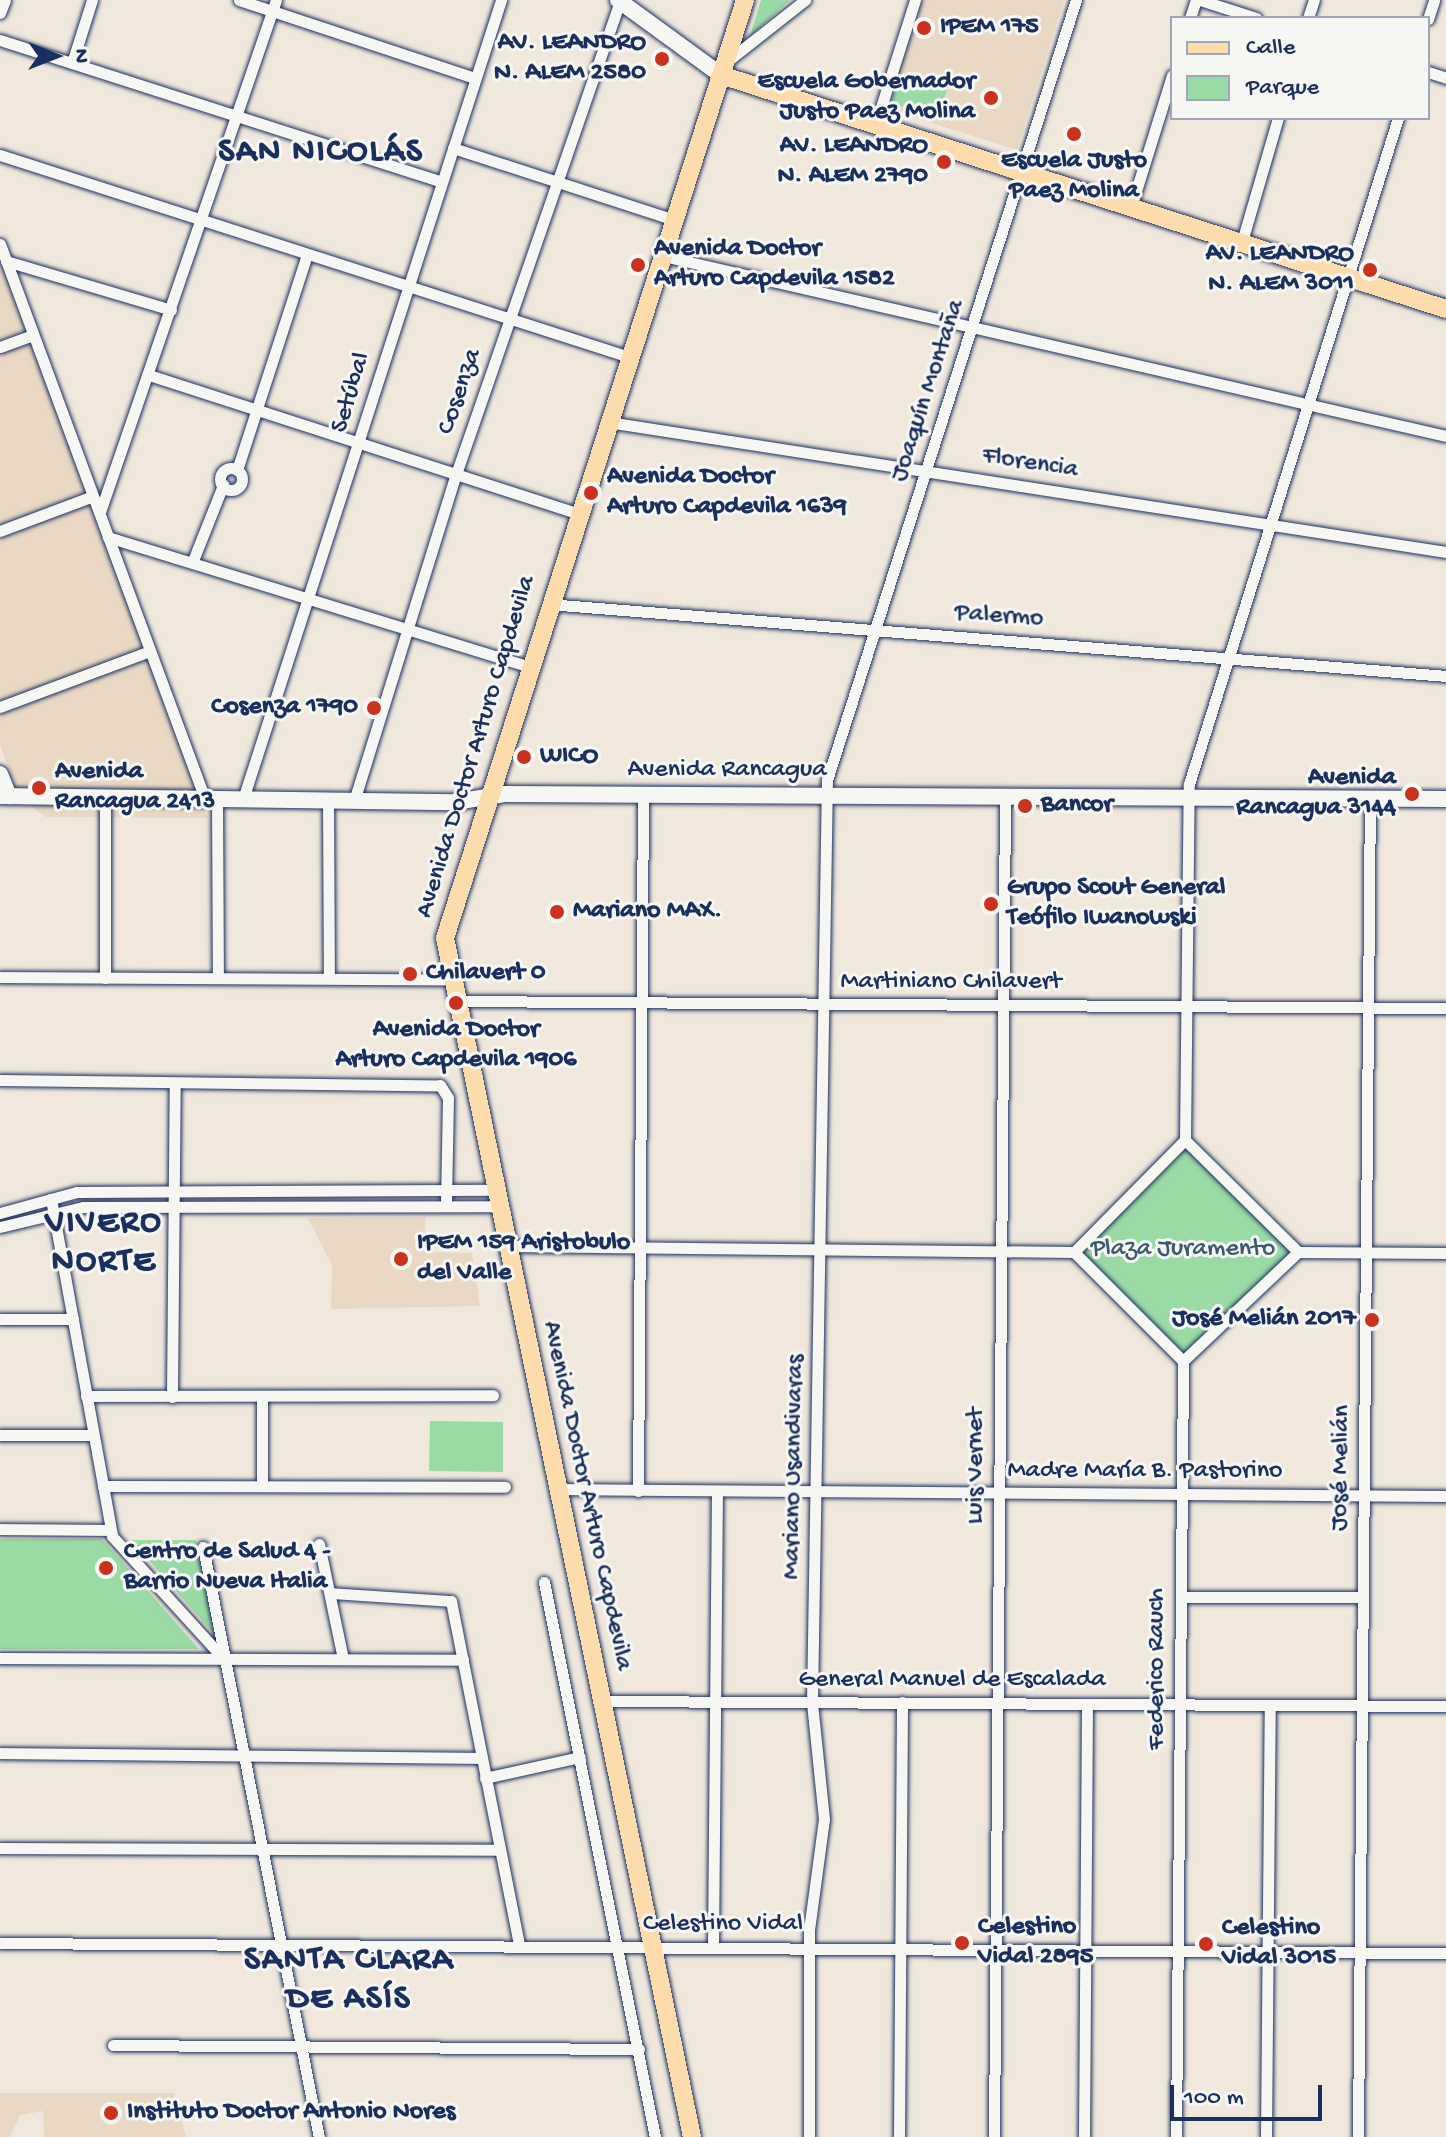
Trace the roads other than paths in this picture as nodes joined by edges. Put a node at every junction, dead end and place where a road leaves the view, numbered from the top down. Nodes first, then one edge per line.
1 (5, 0) edge
2 (92, 0) edge
3 (239, 0) edge
4 (501, 0) edge
5 (745, 0) edge
6 (805, 0) edge
7 (915, 0) edge
8 (1076, 0) edge
9 (1198, 0) edge
10 (619, 1) edge
11 (274, 5) edge
12 (0, 13) edge
13 (1250, 16) edge
14 (0, 40) edge
15 (72, 63) junction
16 (723, 69) junction
17 (475, 78) junction
18 (1170, 81) edge
19 (237, 116) junction
20 (1277, 120) edge
21 (1397, 120) edge
22 (876, 123) junction
23 (453, 148) junction
24 (0, 155) edge
25 (1020, 170) junction
26 (556, 181) junction
27 (441, 182) junction
28 (1131, 207) junction
29 (675, 220) junction
30 (201, 221) junction
31 (0, 244) edge
32 (1241, 245) junction
33 (307, 254) junction
34 (663, 256) junction
35 (6, 261) junction
36 (1350, 280) junction
37 (407, 288) junction
38 (1446, 309) edge
39 (171, 310) junction
40 (509, 319) junction
41 (974, 325) junction
42 (33, 335) junction
43 (0, 347) edge
44 (629, 357) junction
45 (149, 375) junction
46 (1311, 403) junction
47 (257, 410) junction
48 (608, 422) junction
49 (1446, 436) edge
50 (360, 443) junction
51 (926, 471) junction
52 (456, 474) junction
53 (93, 496) junction
54 (100, 512) junction
55 (577, 513) junction
56 (1272, 523) junction
57 (0, 531) edge
58 (108, 537) junction
59 (1446, 552) edge
60 (194, 558) junction
61 (310, 596) junction
62 (548, 604) junction
63 (410, 629) junction
64 (874, 630) junction
65 (150, 651) junction
66 (1229, 657) junction
67 (527, 666) junction
68 (1446, 676) edge
69 (0, 707) edge
70 (2, 786) edge
71 (643, 794) junction
72 (485, 796) junction
73 (825, 796) junction
74 (1005, 796) junction
75 (1187, 797) junction
76 (105, 798) junction
77 (211, 799) junction
78 (243, 799) junction
79 (1370, 799) junction
80 (1446, 799) edge
81 (328, 801) junction
82 (354, 801) junction
83 (0, 977) edge
84 (105, 978) junction
85 (218, 978) junction
86 (329, 978) junction
87 (450, 979) junction
88 (456, 1001) junction
89 (643, 1002) junction
90 (823, 1003) junction
91 (1004, 1005) junction
92 (1188, 1006) junction
93 (1369, 1007) junction
94 (1446, 1008) edge
95 (0, 1080) edge
96 (175, 1083) junction
97 (1185, 1140) junction
98 (446, 1192) junction
99 (174, 1194) junction
100 (496, 1198) junction
101 (51, 1199) junction
102 (446, 1205) junction
103 (174, 1208) junction
104 (0, 1213) edge
105 (53, 1214) junction
106 (0, 1227) edge
107 (507, 1246) junction
108 (639, 1247) junction
109 (821, 1248) junction
110 (1001, 1250) junction
111 (1074, 1252) junction
112 (1298, 1252) junction
113 (1366, 1252) junction
114 (1446, 1253) edge
115 (0, 1319) edge
116 (73, 1319) junction
117 (1183, 1361) junction
118 (493, 1395) dead end
119 (86, 1396) junction
120 (172, 1397) junction
121 (262, 1397) junction
122 (0, 1435) edge
123 (93, 1435) junction
124 (103, 1486) junction
125 (262, 1486) junction
126 (505, 1487) dead end
127 (557, 1489) junction
128 (638, 1491) junction
129 (717, 1491) junction
130 (817, 1492) junction
131 (999, 1494) junction
132 (1364, 1494) junction
133 (1182, 1495) junction
134 (1446, 1496) edge
135 (0, 1529) edge
136 (110, 1530) junction
137 (319, 1544) dead end
138 (203, 1547) dead end
139 (544, 1582) dead end
140 (330, 1593) junction
141 (1181, 1597) junction
142 (1363, 1597) junction
143 (0, 1658) edge
144 (224, 1658) junction
145 (343, 1659) junction
146 (463, 1660) junction
147 (602, 1701) junction
148 (715, 1701) junction
149 (812, 1702) junction
150 (902, 1702) junction
151 (998, 1702) junction
152 (1087, 1704) junction
153 (1180, 1704) junction
154 (1270, 1705) junction
155 (1362, 1706) junction
156 (1446, 1706) edge
157 (0, 1753) edge
158 (244, 1757) junction
159 (580, 1757) junction
160 (482, 1758) junction
161 (485, 1778) junction
162 (0, 1848) edge
163 (262, 1850) junction
164 (499, 1850) junction
165 (0, 1943) edge
166 (280, 1945) junction
167 (519, 1946) junction
168 (618, 1947) junction
169 (653, 1947) junction
170 (713, 1947) junction
171 (809, 1948) junction
172 (900, 1948) junction
173 (994, 1949) junction
174 (1085, 1949) junction
175 (1177, 1950) junction
176 (1268, 1951) junction
177 (1359, 1951) junction
178 (1446, 1953) edge
179 (113, 2045) dead end
180 (300, 2047) junction
181 (639, 2049) junction
182 (319, 2137) edge
183 (655, 2137) edge
184 (692, 2137) edge
185 (809, 2137) edge
186 (899, 2137) edge
187 (994, 2137) edge
188 (1084, 2137) edge
189 (1176, 2137) edge
190 (1266, 2137) edge
191 (1358, 2137) edge

1 - 12 street
2 - 15 street
3 - 11 street
4 - 17 street, Setúbal
5 - 16 main road, Avenida Doctor Arturo Capdevila
6 - 16 street
7 - 22 street
8 - 25 street, Joaquín Montaña
9 - 13 street
10 - 16 main road
10 - 26 street, Cosenza
11 - 17 street
11 - 19 street
14 - 15 street
15 - 19 street
16 - 22 main road
16 - 29 main road, Avenida Doctor Arturo Capdevila
17 - 23 street, Setúbal
18 - 28 street
19 - 27 street
19 - 30 street
20 - 32 street
21 - 36 street
22 - 25 main road
23 - 26 street
23 - 27 street, Setúbal
24 - 30 street
25 - 28 main road
25 - 41 street, Joaquín Montaña
26 - 29 street
26 - 40 street, Cosenza
27 - 37 street, Setúbal
28 - 32 main road
29 - 34 main road, Avenida Doctor Arturo Capdevila
30 - 33 street
30 - 39 street
31 - 35 street
32 - 36 main road
33 - 37 street
33 - 47 street
34 - 41 street
34 - 44 main road, Avenida Doctor Arturo Capdevila
35 - 39 street
35 - 42 street
36 - 38 main road
36 - 46 street
37 - 40 street
37 - 50 street, Setúbal
39 - 45 street
40 - 44 street
40 - 52 street, Cosenza
41 - 46 street
41 - 51 street, Joaquín Montaña
42 - 43 street
42 - 53 street
44 - 48 main road, Avenida Doctor Arturo Capdevila
45 - 47 street
45 - 54 street
46 - 49 street
46 - 56 street
47 - 50 street
47 - 60 street
48 - 51 street, Florencia
48 - 55 main road, Avenida Doctor Arturo Capdevila
50 - 52 street
50 - 61 street, Setúbal
51 - 56 street, Florencia
51 - 64 street, Joaquín Montaña
52 - 55 street
52 - 63 street, Cosenza
53 - 54 street
53 - 57 street
54 - 58 street
55 - 62 main road, Avenida Doctor Arturo Capdevila
56 - 59 street, Florencia
56 - 66 street
58 - 60 street
58 - 65 street
60 - 61 street
61 - 63 street
61 - 78 street, Setúbal
62 - 64 street, Palermo
62 - 67 main road, Avenida Doctor Arturo Capdevila
63 - 67 street
63 - 82 street, Cosenza
64 - 66 street, Palermo
64 - 73 street, Joaquín Montaña
65 - 69 street
65 - 77 street
66 - 68 street, Palermo
66 - 75 street
67 - 72 main road, Avenida Doctor Arturo Capdevila
70 - 76 main road, Avenida Rancagua
71 - 72 main road, Avenida Rancagua
71 - 73 main road, Avenida Rancagua
71 - 89 street
72 - 82 main road, Avenida Rancagua
72 - 87 main road, Avenida Doctor Arturo Capdevila
73 - 74 main road, Avenida Rancagua
73 - 90 street, Mariano Usandivaras
74 - 75 main road, Avenida Rancagua
74 - 91 street, Luis Vernet
75 - 79 main road, Avenida Rancagua
75 - 92 street
76 - 77 main road, Avenida Rancagua
76 - 84 street
77 - 78 main road, Avenida Rancagua
77 - 85 street
78 - 81 main road, Avenida Rancagua
79 - 80 main road, Avenida Rancagua
79 - 93 street, José Melián
81 - 82 main road, Avenida Rancagua
81 - 86 street
83 - 84 street
84 - 85 street
85 - 86 street
86 - 87 street
87 - 88 main road, Avenida Doctor Arturo Capdevila
88 - 89 street, Martiniano Chilavert
88 - 100 main road, Avenida Doctor Arturo Capdevila
89 - 90 street, Martiniano Chilavert
89 - 108 street
90 - 91 street, Martiniano Chilavert
90 - 109 street, Mariano Usandivaras
91 - 92 street, Martiniano Chilavert
91 - 110 street, Luis Vernet
92 - 93 street, Martiniano Chilavert
92 - 97 street
93 - 94 street, Martiniano Chilavert
93 - 113 street, José Melián
95 - 96 street
96 - 98 street
96 - 99 street
97 - 111 street
97 - 112 street
98 - 99 street
98 - 100 street
98 - 102 street
99 - 101 street
99 - 103 street
100 - 102 street
100 - 107 main road, Avenida Doctor Arturo Capdevila
101 - 104 street
101 - 105 street
102 - 103 street
103 - 105 street
103 - 120 street
105 - 106 street
105 - 116 street
107 - 108 street
107 - 127 main road, Avenida Doctor Arturo Capdevila
108 - 109 street
108 - 128 street
109 - 110 street
109 - 130 street, Mariano Usandivaras
110 - 111 street
110 - 131 street, Luis Vernet
111 - 117 street
112 - 113 street
112 - 117 street
113 - 114 street
113 - 132 street, José Melián
115 - 116 street
116 - 119 street
117 - 133 street, Federico Rauch
118 - 121 street
119 - 120 street
119 - 123 street
120 - 121 street
121 - 125 street
122 - 123 street
123 - 124 street
124 - 125 street
124 - 136 street
125 - 126 street
127 - 128 street, Madre María B. Pastorino
127 - 147 main road, Avenida Doctor Arturo Capdevila
128 - 129 street, Madre María B. Pastorino
129 - 130 street, Madre María B. Pastorino
129 - 148 street
130 - 131 street, Madre María B. Pastorino
130 - 149 street, Mariano Usandivaras
131 - 133 street, Madre María B. Pastorino
131 - 151 street, Luis Vernet
132 - 133 street, Madre María B. Pastorino
132 - 134 street, Madre María B. Pastorino
132 - 142 street, José Melián
133 - 141 street, Federico Rauch
135 - 136 street
136 - 144 street
137 - 140 street
138 - 144 street
139 - 159 street
140 - 145 street
140 - 146 street
141 - 142 street
141 - 153 street, Federico Rauch
142 - 155 street, José Melián
143 - 144 street
144 - 145 street
144 - 158 street
145 - 146 street
146 - 160 street
147 - 148 street, General Manuel de Escalada
147 - 169 main road, Avenida Doctor Arturo Capdevila
148 - 149 street, General Manuel de Escalada
148 - 170 street
149 - 150 street, General Manuel de Escalada
149 - 171 street, Mariano Usandivaras
150 - 151 street, General Manuel de Escalada
150 - 172 street
151 - 152 street, General Manuel de Escalada
151 - 173 street, Luis Vernet
152 - 153 street, General Manuel de Escalada
152 - 174 street
153 - 154 street, General Manuel de Escalada
153 - 175 street, Federico Rauch
154 - 155 street, General Manuel de Escalada
154 - 176 street
155 - 156 street, General Manuel de Escalada
155 - 177 street, José Melián
157 - 158 street
158 - 160 street
158 - 163 street
159 - 161 street
159 - 168 street
160 - 161 street
161 - 164 street
162 - 163 street
163 - 164 street
163 - 166 street
164 - 167 street
165 - 166 street, Celestino Vidal
166 - 167 street, Celestino Vidal
166 - 180 street
167 - 168 street, Celestino Vidal
168 - 169 street, Celestino Vidal
168 - 181 street
169 - 170 street, Celestino Vidal
169 - 184 main road, Avenida Doctor Arturo Capdevila
170 - 171 street, Celestino Vidal
171 - 172 street, Celestino Vidal
171 - 185 street, Mariano Usandivaras
172 - 173 street, Celestino Vidal
172 - 186 street
173 - 174 street, Celestino Vidal
173 - 187 street, Luis Vernet
174 - 175 street, Celestino Vidal
174 - 188 street
175 - 176 street, Celestino Vidal
175 - 189 street, Federico Rauch
176 - 177 street, Celestino Vidal
176 - 190 street
177 - 178 street, Celestino Vidal
177 - 191 street, José Melián
179 - 180 street
180 - 181 street
180 - 182 street
181 - 183 street

